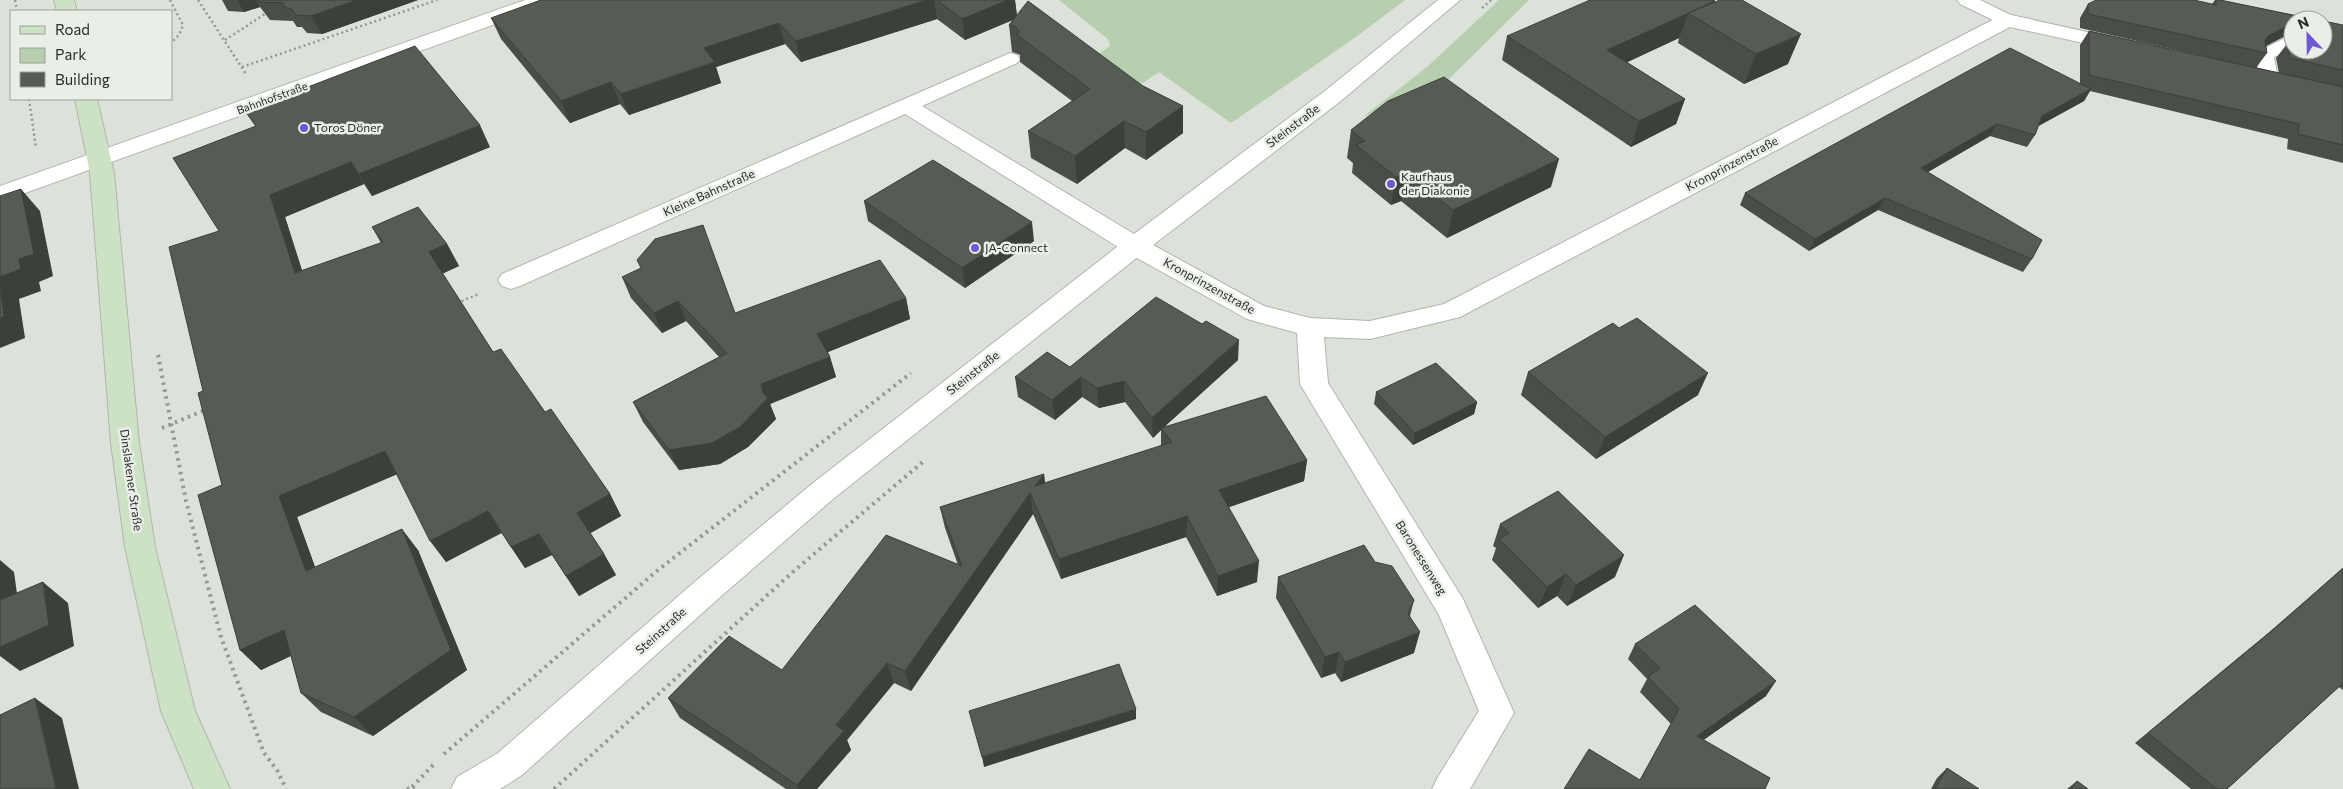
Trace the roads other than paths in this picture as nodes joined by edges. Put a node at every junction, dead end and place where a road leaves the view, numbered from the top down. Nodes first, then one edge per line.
1 (544, 0) edge
2 (1450, 0) edge
3 (1966, 0) edge
4 (2007, 20) junction
5 (2283, 47) edge
6 (2141, 50) edge
7 (1010, 60) dead end
8 (2269, 79) edge
9 (86, 100) edge
10 (907, 106) junction
11 (100, 160) junction
12 (0, 194) edge
13 (1135, 246) junction
14 (511, 280) road end
15 (1310, 327) junction
16 (501, 777) edge
17 (212, 789) edge
18 (469, 789) edge
19 (1450, 789) edge

1 - 11 street, Bahnhofstraße
2 - 13 street, Steinstraße
3 - 4 lane
4 - 6 street
4 - 15 street, Kronprinzenstraße
5 - 8 lane
7 - 10 street, Kleine Bahnstraße
9 - 11 main road, Dinslakener Straße
10 - 13 street
10 - 14 street, Kleine Bahnstraße
11 - 12 street, Bahnhofstraße
11 - 17 main road, Dinslakener Straße
13 - 15 street, Kronprinzenstraße
13 - 16 street, Steinstraße
15 - 19 street, Baronessenweg
16 - 18 street, Steinstraße

